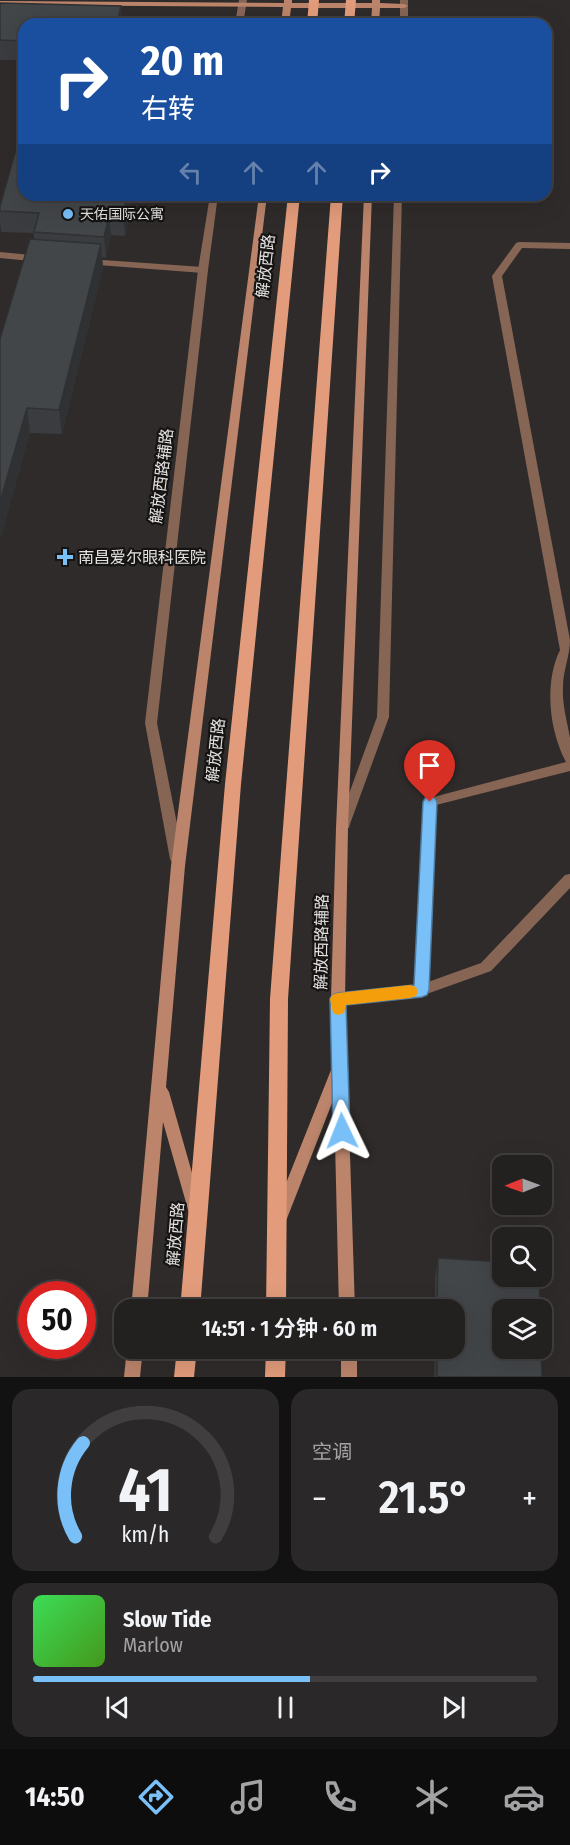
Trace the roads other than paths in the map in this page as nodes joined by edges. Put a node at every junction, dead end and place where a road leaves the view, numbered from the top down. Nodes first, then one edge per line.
1 (288, 0) edge
2 (314, 0) edge
3 (351, 0) edge
4 (376, 0) edge
5 (242, 1) edge
6 (0, 3) edge
7 (404, 3) edge
8 (240, 18) edge
9 (286, 18) edge
10 (312, 18) edge
11 (350, 18) edge
12 (375, 18) edge
13 (213, 201) edge
14 (262, 201) edge
15 (293, 201) edge
16 (337, 201) edge
17 (368, 201) edge
18 (398, 201) edge
19 (570, 246) edge
20 (0, 255) edge
21 (49, 260) edge
22 (73, 261) edge
23 (203, 270) junction
24 (568, 645) edge
25 (570, 759) edge
26 (570, 766) edge
27 (342, 828) junction
28 (178, 866) junction
29 (570, 879) edge
30 (422, 990) junction
31 (338, 999) junction
32 (340, 1064) junction
33 (160, 1085) junction
34 (198, 1219) junction
35 (277, 1226) junction
36 (140, 1299) edge
37 (191, 1299) edge
38 (276, 1299) edge
39 (347, 1299) edge
40 (134, 1359) edge
41 (276, 1359) edge
42 (349, 1359) edge
43 (132, 1377) edge
44 (275, 1377) edge
45 (350, 1377) edge

1 - 9 main road
2 - 10 main road
3 - 11 main road
4 - 12 main road
5 - 6 main road
5 - 7 main road
5 - 8 street
13 - 23 street, 解放西路辅路
14 - 28 main road, 解放西路辅路
15 - 34 main road, 解放西路
16 - 35 main road
17 - 27 main road, 解放西路辅路
18 - 27 street, 解放西路辅路
19 - 24 street
20 - 21 street
22 - 23 street
23 - 28 street, 解放西路辅路
24 - 25 street
26 - 30 street
27 - 31 main road, 解放西路辅路
28 - 33 main road, 解放西路辅路
29 - 30 street
30 - 31 street
31 - 32 main road, 解放西路辅路
32 - 35 main road
32 - 39 main road, 解放西路辅路
33 - 34 main road
33 - 36 main road, 解放西路辅路
34 - 37 main road, 解放西路
35 - 38 main road
40 - 43 main road
41 - 44 main road
42 - 45 main road

